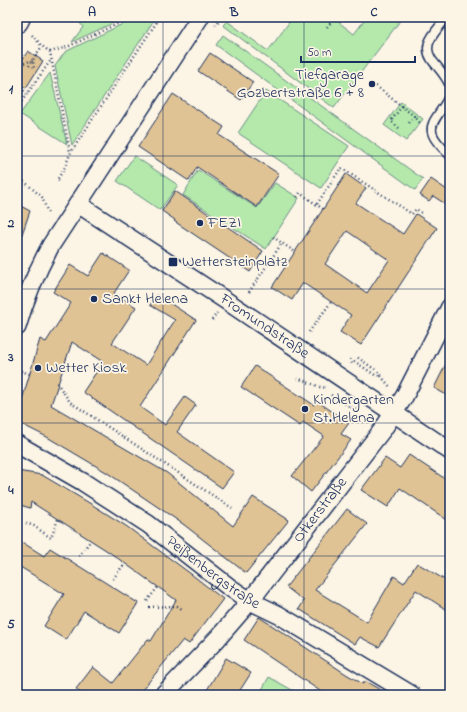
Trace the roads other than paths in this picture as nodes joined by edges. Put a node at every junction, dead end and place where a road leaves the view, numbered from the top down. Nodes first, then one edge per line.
1 (19, 17) edge
2 (200, 17) edge
3 (447, 17) edge
4 (24, 28) edge
5 (450, 86) edge
6 (450, 95) edge
7 (450, 155) edge
8 (78, 204) junction
9 (450, 307) edge
10 (17, 327) edge
11 (394, 413) junction
12 (17, 444) edge
13 (450, 451) edge
14 (250, 601) junction
15 (163, 695) edge
16 (412, 695) edge

1 - 4 main road
2 - 8 street
3 - 5 lane
6 - 7 lane
8 - 10 street
8 - 11 street, Fromundstraße
9 - 11 street, Otkerstraße
11 - 13 street, Fromundstraße
11 - 14 street, Otkerstraße
12 - 14 street, Peißenbergstraße
14 - 15 street, Otkerstraße
14 - 16 street, Peißenbergstraße

